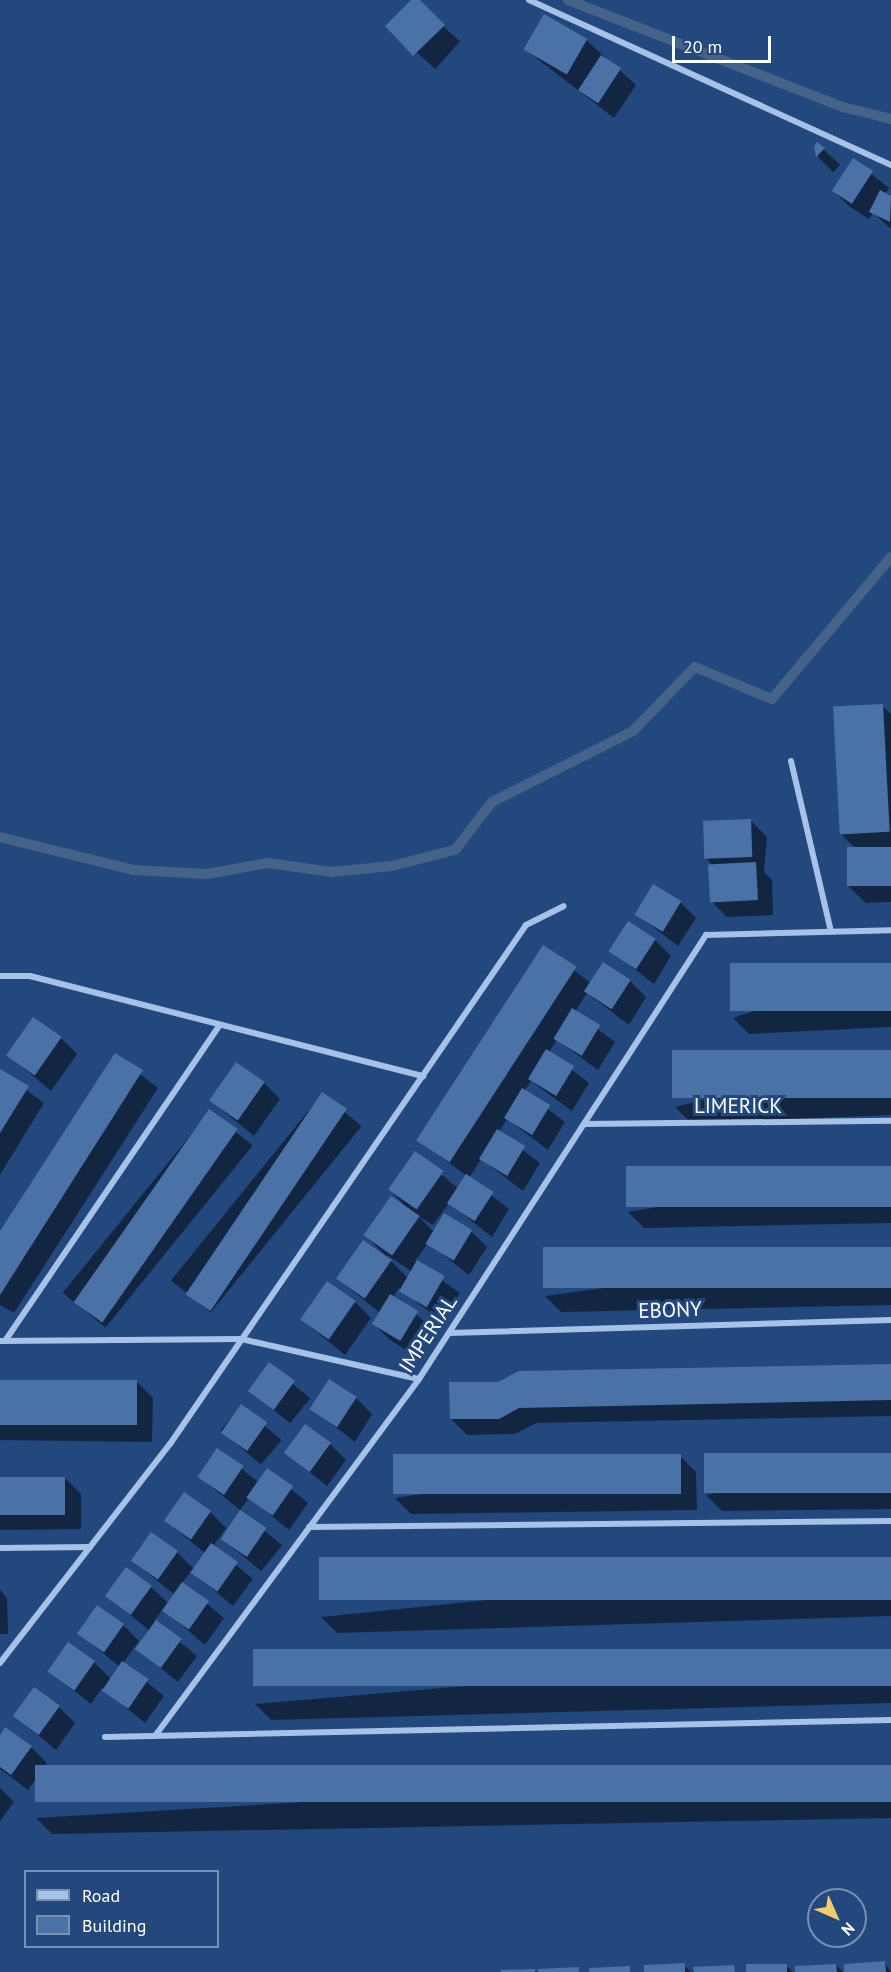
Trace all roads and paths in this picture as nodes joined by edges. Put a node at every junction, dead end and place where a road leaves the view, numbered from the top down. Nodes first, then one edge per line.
1 (529, 0) edge
2 (891, 165) edge
3 (791, 761) dead end
4 (564, 906) dead end
5 (891, 930) edge
6 (831, 931) junction
7 (0, 976) edge
8 (220, 1025) junction
9 (423, 1076) junction
10 (891, 1121) edge
11 (584, 1124) junction
12 (891, 1320) edge
13 (449, 1333) junction
14 (241, 1339) junction
15 (3, 1341) edge
16 (419, 1379) junction
17 (891, 1521) edge
18 (309, 1527) junction
19 (90, 1547) junction
20 (0, 1548) edge
21 (0, 1663) edge
22 (891, 1720) edge
23 (155, 1736) junction
24 (105, 1737) dead end

1 - 2 street
3 - 6 street
4 - 9 street
5 - 6 street
6 - 11 street, IMPERIAL
7 - 8 street
8 - 9 street
8 - 15 street
9 - 14 street
10 - 11 street, LIMERICK
11 - 13 street, IMPERIAL
12 - 13 street, EBONY
13 - 16 street, IMPERIAL
14 - 15 street
14 - 16 street
14 - 19 street
16 - 18 street, IMPERIAL
17 - 18 street
18 - 23 street, IMPERIAL
19 - 20 street
19 - 21 street
22 - 23 street
23 - 24 street

